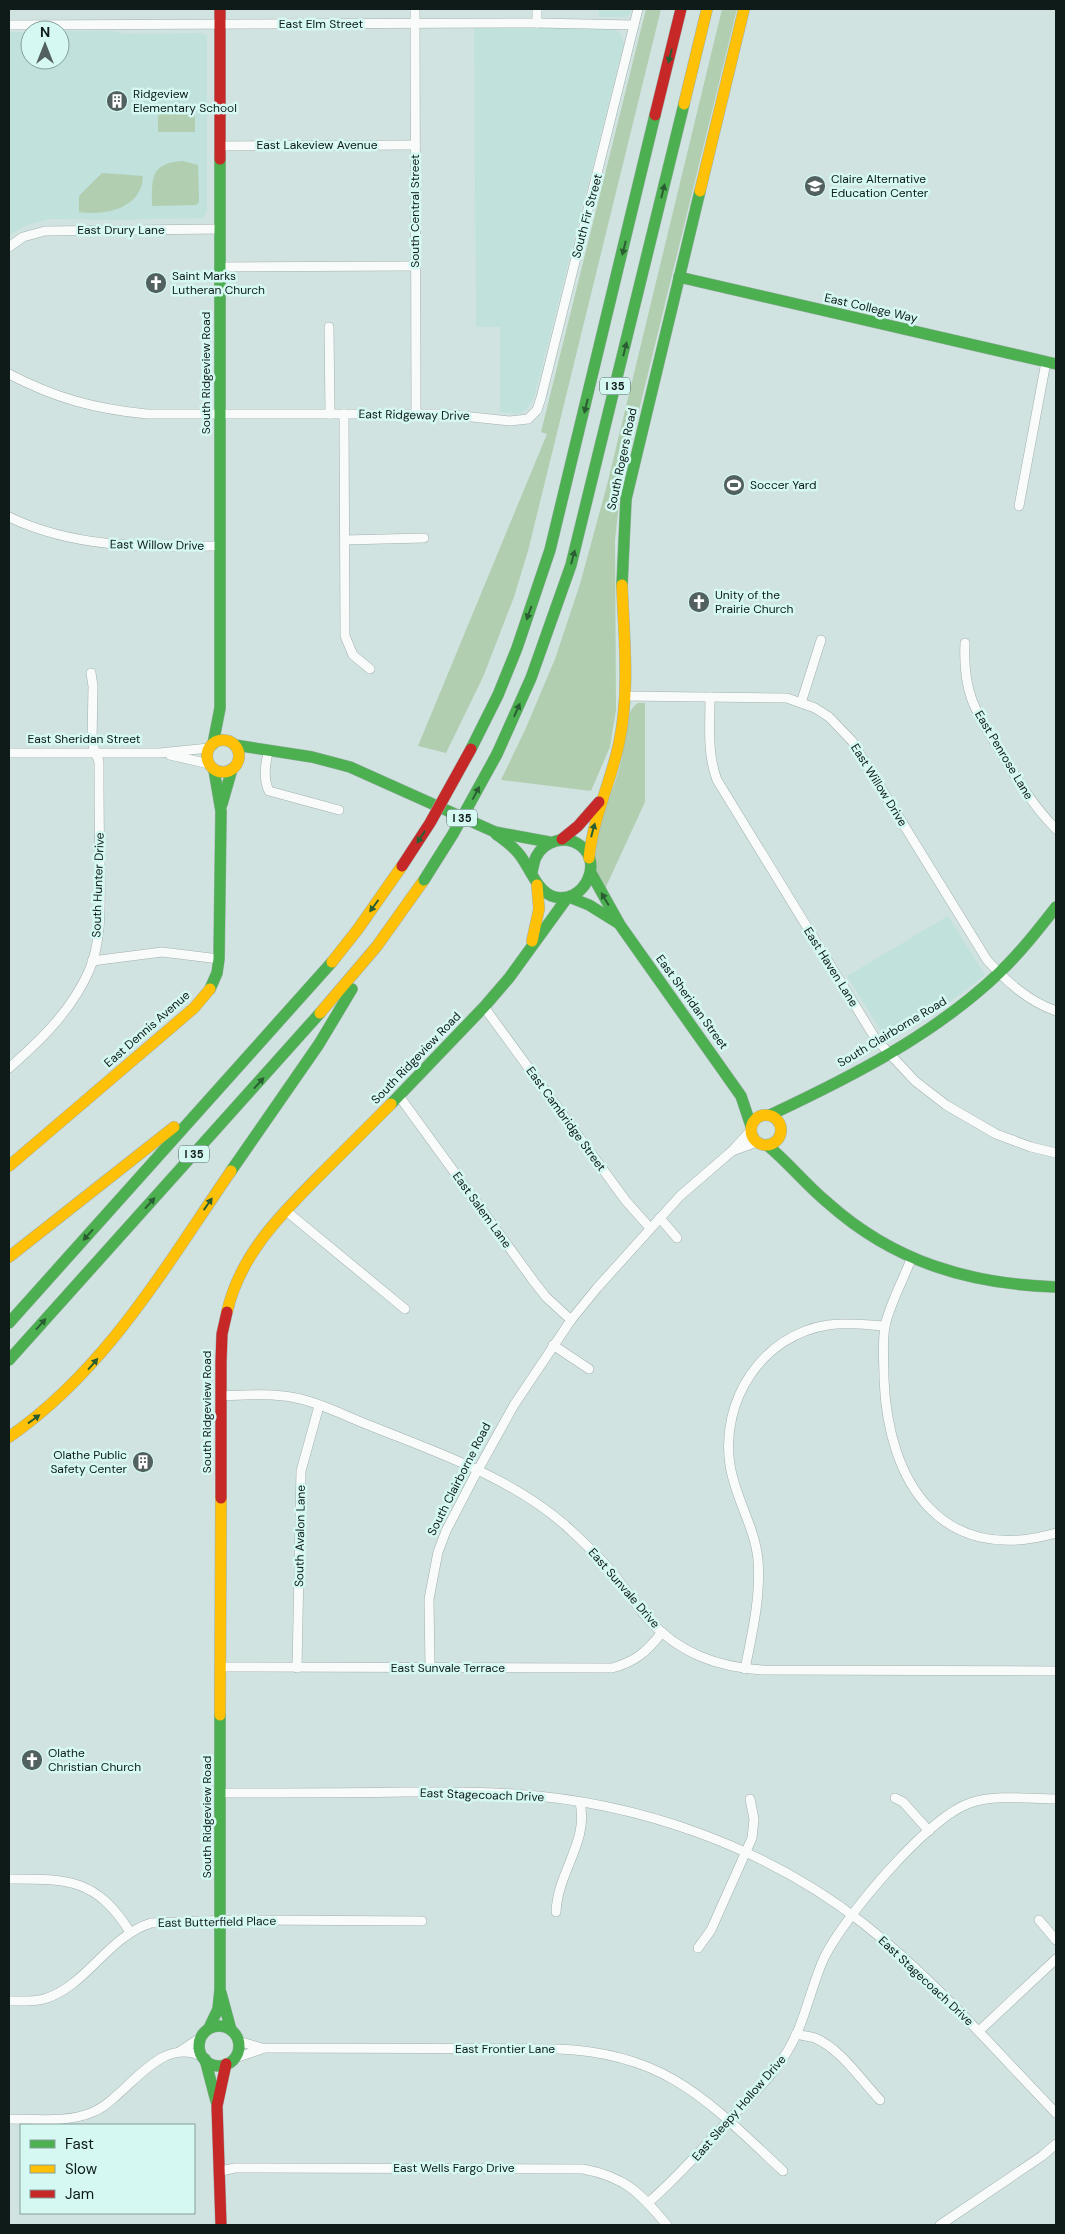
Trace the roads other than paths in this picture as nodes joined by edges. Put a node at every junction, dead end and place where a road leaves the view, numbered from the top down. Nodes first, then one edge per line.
1 (220, 9) edge
2 (415, 9) edge
3 (537, 9) edge
4 (638, 9) edge
5 (681, 9) edge
6 (707, 9) edge
7 (744, 9) edge
8 (537, 23) junction
9 (220, 24) junction
10 (415, 24) junction
11 (9, 25) edge
12 (634, 25) junction
13 (415, 145) junction
14 (220, 146) junction
15 (220, 230) junction
16 (9, 247) edge
17 (415, 266) junction
18 (220, 267) junction
19 (679, 277) junction
20 (330, 327) dead end
21 (1051, 363) edge
22 (9, 374) edge
23 (220, 414) junction
24 (330, 414) junction
25 (344, 414) junction
26 (416, 414) junction
27 (528, 419) joint
28 (1019, 506) dead end
29 (9, 517) edge
30 (424, 538) dead end
31 (345, 540) junction
32 (220, 546) junction
33 (821, 640) dead end
34 (964, 643) dead end
35 (370, 669) dead end
36 (91, 673) dead end
37 (624, 696) junction
38 (710, 697) junction
39 (801, 703) junction
40 (220, 708) junction
41 (232, 743) junction
42 (211, 746) junction
43 (9, 753) edge
44 (96, 753) junction
45 (160, 753) junction
46 (268, 753) junction
47 (212, 767) junction
48 (235, 767) junction
49 (599, 802) junction
50 (339, 810) dead end
51 (221, 811) junction
52 (1056, 830) edge
53 (495, 832) junction
54 (562, 839) junction
55 (549, 842) junction
56 (589, 858) junction
57 (532, 872) junction
58 (591, 873) junction
59 (537, 885) junction
60 (568, 897) junction
61 (1056, 907) edge
62 (620, 924) junction
63 (377, 946) junction
64 (530, 948) junction
65 (219, 959) junction
66 (92, 961) junction
67 (999, 974) junction
68 (484, 1007) junction
69 (1056, 1011) edge
70 (888, 1053) junction
71 (9, 1068) edge
72 (214, 1094) junction
73 (399, 1096) junction
74 (741, 1096) junction
75 (796, 1105) junction
76 (767, 1115) junction
77 (751, 1128) junction
78 (781, 1131) junction
79 (762, 1144) junction
80 (732, 1152) junction
81 (1056, 1154) edge
82 (789, 1162) junction
83 (9, 1166) edge
84 (285, 1210) junction
85 (660, 1218) junction
86 (650, 1228) junction
87 (676, 1238) dead end
88 (9, 1257) edge
89 (911, 1259) junction
90 (1056, 1287) edge
91 (405, 1309) dead end
92 (571, 1320) junction
93 (9, 1323) edge
94 (885, 1326) junction
95 (554, 1345) junction
96 (9, 1360) edge
97 (589, 1369) dead end
98 (221, 1396) junction
99 (319, 1406) junction
100 (9, 1437) edge
101 (477, 1470) junction
102 (1056, 1533) edge
103 (662, 1632) junction
104 (221, 1667) junction
105 (297, 1668) junction
106 (430, 1668) junction
107 (745, 1669) junction
108 (1056, 1671) edge
109 (220, 1793) junction
110 (896, 1798) dead end
111 (750, 1799) dead end
112 (1056, 1799) edge
113 (580, 1802) junction
114 (929, 1831) junction
115 (745, 1853) junction
116 (9, 1879) edge
117 (556, 1912) dead end
118 (852, 1915) junction
119 (220, 1920) junction
120 (1039, 1920) dead end
121 (422, 1921) dead end
122 (130, 1932) junction
123 (1056, 1940) edge
124 (698, 1948) dead end
125 (1056, 1959) edge
126 (220, 1990) junction
127 (9, 2002) edge
128 (209, 2028) junction
129 (231, 2030) junction
130 (979, 2032) junction
131 (796, 2034) junction
132 (200, 2038) junction
133 (238, 2040) junction
134 (262, 2048) junction
135 (179, 2052) junction
136 (204, 2058) junction
137 (230, 2061) junction
138 (880, 2100) dead end
139 (218, 2106) junction
140 (1056, 2114) edge
141 (9, 2120) edge
142 (729, 2120) junction
143 (1056, 2144) edge
144 (220, 2171) junction
145 (783, 2171) dead end
146 (649, 2202) junction
147 (953, 2222) edge
148 (221, 2225) edge
149 (667, 2225) edge
150 (940, 2225) edge

1 - 9 main road, South Ridgeview Road
2 - 10 street, South Central Street
3 - 8 street
4 - 12 street, South Fir Street
5 -> 72 main road, I 35, bridge
63 -> 6 main road, I 35, bridge
7 - 19 main road, South Rogers Road
8 - 10 street, East Elm Street
8 - 12 street, East Elm Street
9 - 10 street, East Elm Street
9 - 11 street, East Elm Street
9 - 14 main road, South Ridgeview Road
10 - 13 street, South Central Street
12 - 27 street, South Fir Street
13 - 14 street, East Lakeview Avenue
13 - 17 street, South Central Street
14 - 15 main road, South Ridgeview Road
15 - 16 street, East Drury Lane
15 - 18 main road, South Ridgeview Road
17 - 18 street
17 - 26 street, South Central Street
18 - 23 main road, South Ridgeview Road
19 - 21 main road, East College Way
19 - 37 main road, South Rogers Road
20 - 24 street
21 - 28 street
22 - 23 street, East Ridgeway Drive
23 - 24 street, East Ridgeway Drive
23 - 32 main road, South Ridgeview Road
24 - 25 street, East Ridgeway Drive
25 - 26 street, East Ridgeway Drive
25 - 31 street
26 - 27 street, East Ridgeway Drive
29 - 32 street, East Willow Drive
30 - 31 street
31 - 35 street
32 - 40 main road, South Ridgeview Road
33 - 39 street
34 - 52 street, East Penrose Lane
36 - 44 street, South Hunter Drive
37 - 38 street, East Willow Drive
37 - 49 main road, South Rogers Road
38 - 39 street, East Willow Drive
38 - 70 street, East Haven Lane
39 - 67 street, East Willow Drive
40 - 41 main road, South Ridgeview Road
40 - 42 main road, South Ridgeview Road
41 - 42 main road
41 - 46 main road
41 - 48 main road
42 - 45 street, East Sheridan Street
42 - 47 main road
43 - 44 street, East Sheridan Street
44 - 45 street, East Sheridan Street
44 - 66 street, South Hunter Drive
45 - 47 street, East Sheridan Street
46 - 48 main road
46 - 50 street
46 - 53 main road
47 - 48 main road
47 - 51 main road, East Dennis Avenue
48 - 51 main road, East Dennis Avenue
49 - 54 main road
56 -> 49 main road
51 - 65 main road, East Dennis Avenue
53 - 55 main road
53 - 57 main road
54 - 55 main road
54 - 56 main road
55 - 57 main road
56 - 58 main road
57 - 59 main road
58 - 60 main road
62 -> 58 main road, East Sheridan Street
59 - 60 main road
59 - 64 main road, South Ridgeview Road
60 - 62 main road, East Sheridan Street
60 - 64 main road, South Ridgeview Road
61 - 67 main road, South Clairborne Road
62 - 74 main road, East Sheridan Street
96 -> 63 main road, I 35
100 -> 63 main road
64 - 68 main road, South Ridgeview Road
65 - 66 street
65 - 83 main road, East Dennis Avenue
66 - 71 street, South Hunter Drive
67 - 69 street, East Willow Drive
67 - 70 main road, South Clairborne Road
68 - 73 main road, South Ridgeview Road
68 - 86 street, East Cambridge Street
70 - 75 main road, South Clairborne Road
70 - 81 street, East Haven Lane
72 - 88 main road
72 -> 93 main road, I 35
73 - 84 main road, South Ridgeview Road
73 - 92 street, East Salem Lane
74 - 76 main road, East Sheridan Street
74 - 77 main road, East Sheridan Street
75 - 76 main road, South Clairborne Road
75 - 78 main road, South Clairborne Road
76 - 77 main road
76 - 78 main road
77 - 79 main road
77 - 80 street, South Clairborne Road
78 - 79 main road
78 - 82 main road
79 - 80 street, South Clairborne Road
79 - 82 main road
80 - 85 street, South Clairborne Road
82 - 89 main road
84 - 91 street
84 - 98 main road, South Ridgeview Road
85 - 86 street, South Clairborne Road
85 - 87 street
86 - 92 street, South Clairborne Road
89 - 90 main road
89 - 94 street
92 - 95 street, South Clairborne Road
94 - 102 street
94 - 107 street
95 - 97 street
95 - 101 street, South Clairborne Road
98 - 99 street, East Sunvale Drive
98 - 104 main road, South Ridgeview Road
99 - 101 street, East Sunvale Drive
99 - 105 street, South Avalon Lane
101 - 103 street, East Sunvale Drive
101 - 106 street, South Clairborne Road
103 - 106 street, East Sunvale Terrace
103 - 107 street, East Sunvale Drive
104 - 105 street, East Sunvale Terrace
104 - 109 main road, South Ridgeview Road
105 - 106 street, East Sunvale Terrace
107 - 108 street, East Sunvale Drive
109 - 113 street, East Stagecoach Drive
109 - 119 main road, South Ridgeview Road
110 - 114 street
111 - 115 street
112 - 114 street, East Sleepy Hollow Drive
113 - 115 street, East Stagecoach Drive
113 - 117 street
114 - 118 street, East Sleepy Hollow Drive
115 - 118 street, East Stagecoach Drive
115 - 124 street
116 - 122 street
118 - 130 street, East Stagecoach Drive
118 - 131 street, East Sleepy Hollow Drive
119 - 121 street, East Butterfield Place
119 - 122 street, East Butterfield Place
119 - 126 main road, South Ridgeview Road
120 - 123 street
122 - 127 street, East Butterfield Place
125 - 130 street
126 - 128 main road
126 - 129 main road
128 - 129 main road
128 - 132 main road
129 - 133 main road
130 - 140 street, East Stagecoach Drive
131 - 138 street
131 - 142 street, East Sleepy Hollow Drive
132 - 135 street
132 - 136 main road
133 - 134 street
133 - 137 main road
134 - 137 street
134 - 142 street, East Frontier Lane
135 - 136 street
135 - 141 street
136 - 137 main road
136 - 139 main road
137 - 139 main road
139 - 144 main road
142 - 145 street, East Frontier Lane
142 - 146 street, East Sleepy Hollow Drive
143 - 147 street
144 - 146 street, East Wells Fargo Drive
144 - 148 main road
146 - 149 street, East Wells Fargo Drive
147 - 150 street

